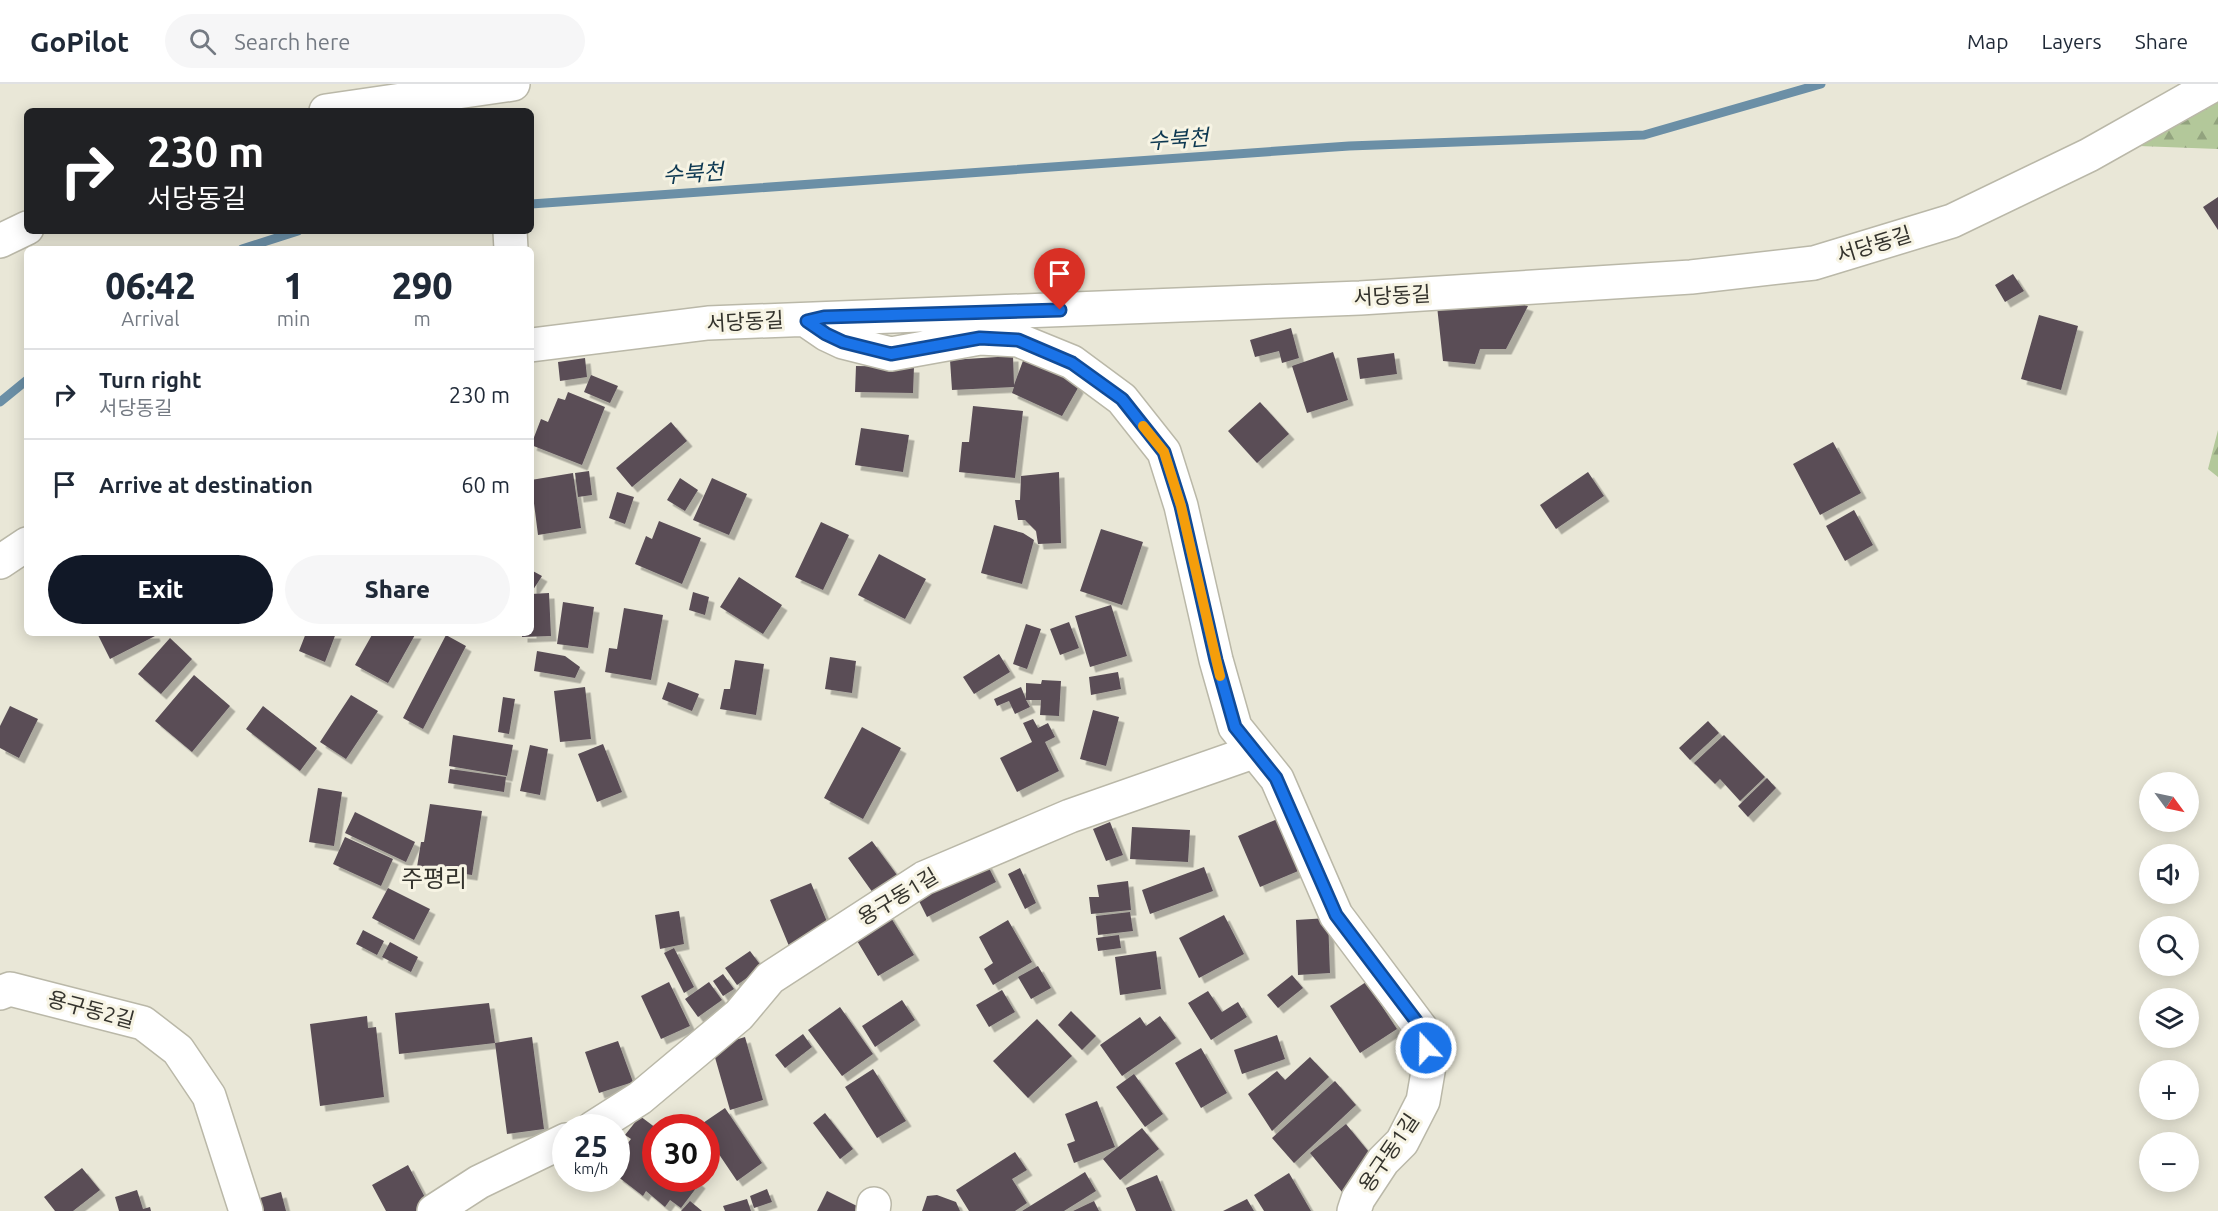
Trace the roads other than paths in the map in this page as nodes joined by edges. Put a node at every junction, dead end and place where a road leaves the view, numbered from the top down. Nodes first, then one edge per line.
1 (2215, 84) edge
2 (503, 94) edge
3 (357, 108) edge
4 (24, 229) edge
5 (0, 241) edge
6 (807, 321) junction
7 (534, 345) edge
8 (24, 546) edge
9 (0, 562) edge
10 (1253, 752) junction
11 (0, 993) edge
12 (615, 1114) edge
13 (552, 1147) edge
14 (246, 1211) edge
15 (434, 1211) edge
16 (1354, 1211) edge

1 - 6 street, 서당동길
2 - 3 street
4 - 5 street
6 - 7 street, 서당동길
6 - 10 street, 용구동1길
8 - 9 street
10 - 12 street, 용구동1길
10 - 16 street, 용구동1길
11 - 14 street, 용구동2길
13 - 15 street

